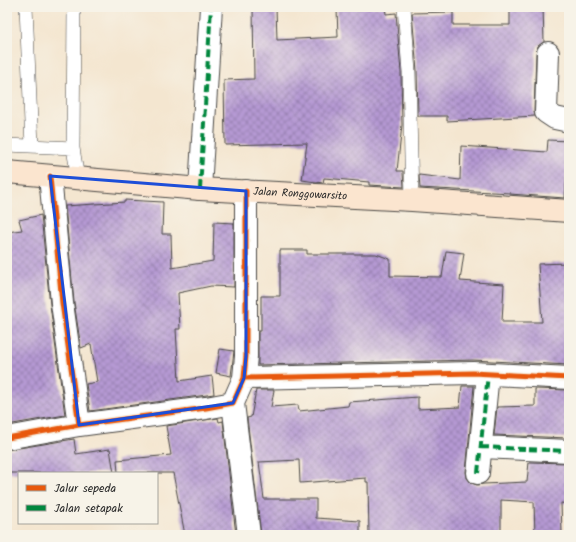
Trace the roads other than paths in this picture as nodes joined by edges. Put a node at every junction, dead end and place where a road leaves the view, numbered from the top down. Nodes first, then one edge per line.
1 (26, 7) edge
2 (74, 7) edge
3 (211, 7) edge
4 (404, 7) edge
5 (548, 53) dead end
6 (569, 121) edge
7 (7, 144) edge
8 (32, 146) junction
9 (73, 148) junction
10 (7, 172) edge
11 (50, 176) junction
12 (78, 179) junction
13 (200, 189) junction
14 (246, 191) junction
15 (412, 200) junction
16 (569, 211) edge
17 (488, 374) junction
18 (244, 378) junction
19 (569, 378) edge
20 (233, 402) junction
21 (79, 425) junction
22 (7, 438) edge
23 (481, 447) junction
24 (569, 451) edge
25 (478, 473) dead end
26 (249, 535) edge

1 - 8 lane
2 - 9 lane
3 - 13 street
4 - 15 lane
5 - 6 street
7 - 8 lane
8 - 9 lane
9 - 12 lane
10 - 11 main road, Jalan Ronggowarsito
11 - 12 main road, Jalan Ronggowarsito
11 - 21 street
12 - 13 main road, Jalan Ronggowarsito
13 - 14 main road, Jalan Ronggowarsito
14 - 15 main road, Jalan Ronggowarsito
14 - 18 street
15 - 16 main road, Jalan Ronggowarsito
17 - 18 street
17 - 19 street
17 - 23 street
18 - 20 street
20 - 21 street
20 - 26 street
21 - 22 street
23 - 24 street
23 - 25 street

